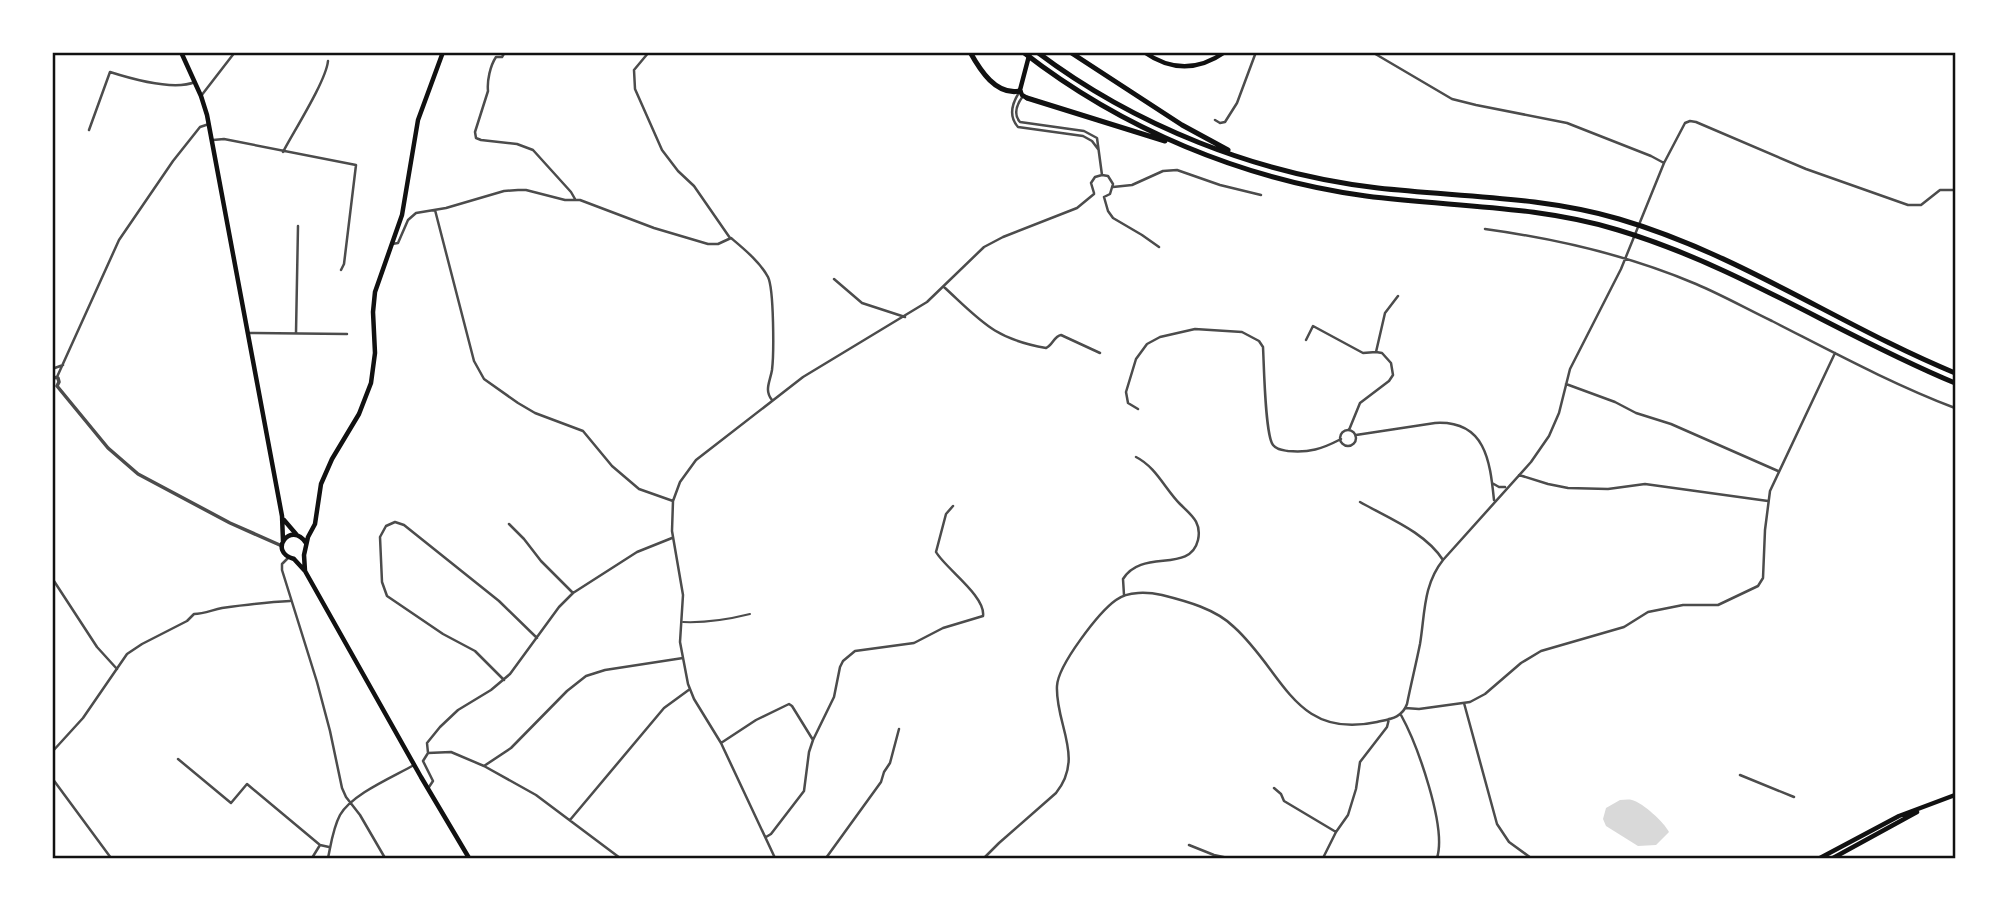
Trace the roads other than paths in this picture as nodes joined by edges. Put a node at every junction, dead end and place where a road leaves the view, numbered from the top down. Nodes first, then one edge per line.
1 (181, 52) edge
2 (235, 52) edge
3 (443, 52) edge
4 (505, 52) edge
5 (649, 52) edge
6 (970, 52) edge
7 (1023, 52) edge
8 (1030, 52) edge
9 (1037, 52) edge
10 (1070, 52) edge
11 (1143, 52) edge
12 (1225, 52) edge
13 (1256, 52) edge
14 (1372, 52) edge
15 (328, 61) dead end
16 (195, 82) junction
17 (1024, 95) junction
18 (201, 96) junction
19 (1215, 120) dead end
20 (209, 124) junction
21 (89, 130) dead end
22 (212, 141) junction
23 (1193, 150) junction
24 (282, 152) junction
25 (1244, 158) junction
26 (1664, 163) junction
27 (1102, 175) junction
28 (1113, 187) junction
29 (1955, 190) edge
30 (1094, 194) junction
31 (1261, 195) dead end
32 (1104, 197) junction
33 (575, 199) junction
34 (435, 210) junction
35 (298, 226) dead end
36 (1485, 229) dead end
37 (730, 238) junction
38 (392, 244) junction
39 (1159, 247) dead end
40 (1625, 257) junction
41 (341, 270) dead end
42 (834, 279) dead end
43 (944, 287) junction
44 (1398, 296) dead end
45 (905, 317) junction
46 (247, 333) junction
47 (296, 333) junction
48 (347, 334) dead end
49 (1306, 340) dead end
50 (1376, 352) junction
51 (1100, 353) dead end
52 (1835, 353) junction
53 (63, 365) junction
54 (52, 369) edge
55 (1955, 373) edge
56 (55, 377) edge
57 (1955, 383) edge
58 (1566, 384) junction
59 (55, 387) edge
60 (772, 400) junction
61 (1955, 408) edge
62 (1138, 409) dead end
63 (1349, 430) junction
64 (1356, 435) junction
65 (1341, 439) junction
66 (1136, 457) dead end
67 (1778, 471) junction
68 (1519, 475) junction
69 (1492, 483) junction
70 (1508, 486) junction
71 (673, 501) junction
72 (1768, 501) junction
73 (1360, 502) dead end
74 (1494, 502) junction
75 (953, 506) dead end
76 (282, 516) junction
77 (509, 524) dead end
78 (311, 530) junction
79 (297, 535) junction
80 (673, 538) junction
81 (283, 543) junction
82 (306, 544) junction
83 (304, 555) junction
84 (288, 558) junction
85 (294, 559) junction
86 (1443, 560) junction
87 (305, 571) junction
88 (52, 578) edge
89 (573, 593) junction
90 (1124, 595) junction
91 (290, 601) junction
92 (750, 614) dead end
93 (681, 622) junction
94 (537, 638) junction
95 (683, 658) junction
96 (117, 668) junction
97 (503, 680) junction
98 (690, 690) junction
99 (1464, 703) junction
100 (1405, 708) junction
101 (1401, 715) junction
102 (1389, 719) junction
103 (899, 729) dead end
104 (813, 740) junction
105 (721, 743) junction
106 (52, 752) edge
107 (428, 753) junction
108 (178, 759) dead end
109 (414, 765) junction
110 (484, 766) junction
111 (1740, 775) dead end
112 (52, 778) edge
113 (428, 788) junction
114 (1275, 788) dead end
115 (1955, 795) edge
116 (1794, 797) dead end
117 (351, 803) junction
118 (1923, 807) junction
119 (570, 821) junction
120 (1336, 832) junction
121 (766, 837) junction
122 (320, 845) junction
123 (1189, 845) dead end
124 (330, 847) junction
125 (111, 859) edge
126 (312, 859) edge
127 (328, 859) edge
128 (385, 859) edge
129 (469, 859) edge
130 (620, 859) edge
131 (775, 859) edge
132 (826, 859) edge
133 (985, 859) edge
134 (1228, 859) edge
135 (1323, 859) edge
136 (1437, 859) edge
137 (1531, 859) edge
138 (1820, 859) edge
139 (1833, 859) edge

1 - 16 main road
2 - 18 street
3 - 38 main road
4 - 33 street
5 - 37 street
6 - 17 highway
7 - 23 highway
8 - 17 main road
9 - 25 highway
10 - 25 highway
11 - 12 main road
13 - 19 street
14 - 26 street
15 - 24 street
16 - 18 main road
16 - 21 street
17 - 23 highway
17 - 27 street
18 - 20 main road
20 - 22 main road
20 - 53 street
22 - 24 street
22 - 46 main road
23 - 57 highway
24 - 41 street
25 - 55 highway
26 - 29 street
26 - 40 street
27 - 28 street
27 - 30 street
28 - 31 street
28 - 32 street
30 - 32 street
30 - 43 street
32 - 39 street
33 - 34 street
33 - 37 street
34 - 38 street
34 - 71 street
35 - 47 street
36 - 40 street
37 - 60 street
38 - 78 main road
40 - 52 street
40 - 58 street
42 - 45 street
43 - 45 street
43 - 51 street
44 - 50 street
45 - 60 street
46 - 47 street
46 - 76 main road
47 - 48 street
49 - 50 street
50 - 63 street
52 - 61 street
52 - 67 street
53 - 54 street
53 - 56 street
56 - 59 street
58 - 67 street
58 - 68 street
59 - 81 street
60 - 71 street
62 - 65 street
63 - 64 street
63 - 65 street
64 - 65 street
64 - 69 street
66 - 90 street
67 - 72 street
68 - 70 street
68 - 72 street
69 - 70 street
69 - 74 street
70 - 74 street
71 - 80 street
72 - 99 street
73 - 86 street
74 - 86 street
75 - 104 street
76 - 79 main road
76 - 81 main road
77 - 89 street
78 - 79 main road
78 - 82 main road
79 - 81 main road
79 - 82 main road
80 - 89 street
80 - 93 street
81 - 84 main road
82 - 83 main road
83 - 85 main road
83 - 87 main road
84 - 85 main road
84 - 91 street
85 - 87 main road
86 - 100 street
87 - 109 main road
88 - 96 street
89 - 94 street
90 - 102 street
90 - 133 street
91 - 96 street
91 - 117 street
92 - 93 lane
93 - 95 street
94 - 97 street
94 - 97 street
95 - 98 street
95 - 110 street
96 - 106 street
97 - 107 street
98 - 105 street
98 - 119 street
99 - 100 street
99 - 137 street
100 - 101 street
101 - 102 street
101 - 136 street
102 - 120 street
103 - 132 street
104 - 105 street
104 - 121 street
105 - 121 street
107 - 110 street
107 - 113 street
108 - 122 street
109 - 113 main road
109 - 117 street
110 - 119 street
111 - 116 street
112 - 125 street
113 - 129 main road
114 - 120 street
115 - 118 main road
117 - 124 street
117 - 128 street
118 - 138 main road
118 - 139 main road
119 - 130 street
120 - 135 street
121 - 131 street
122 - 124 street
122 - 126 street
123 - 134 street
124 - 127 street

